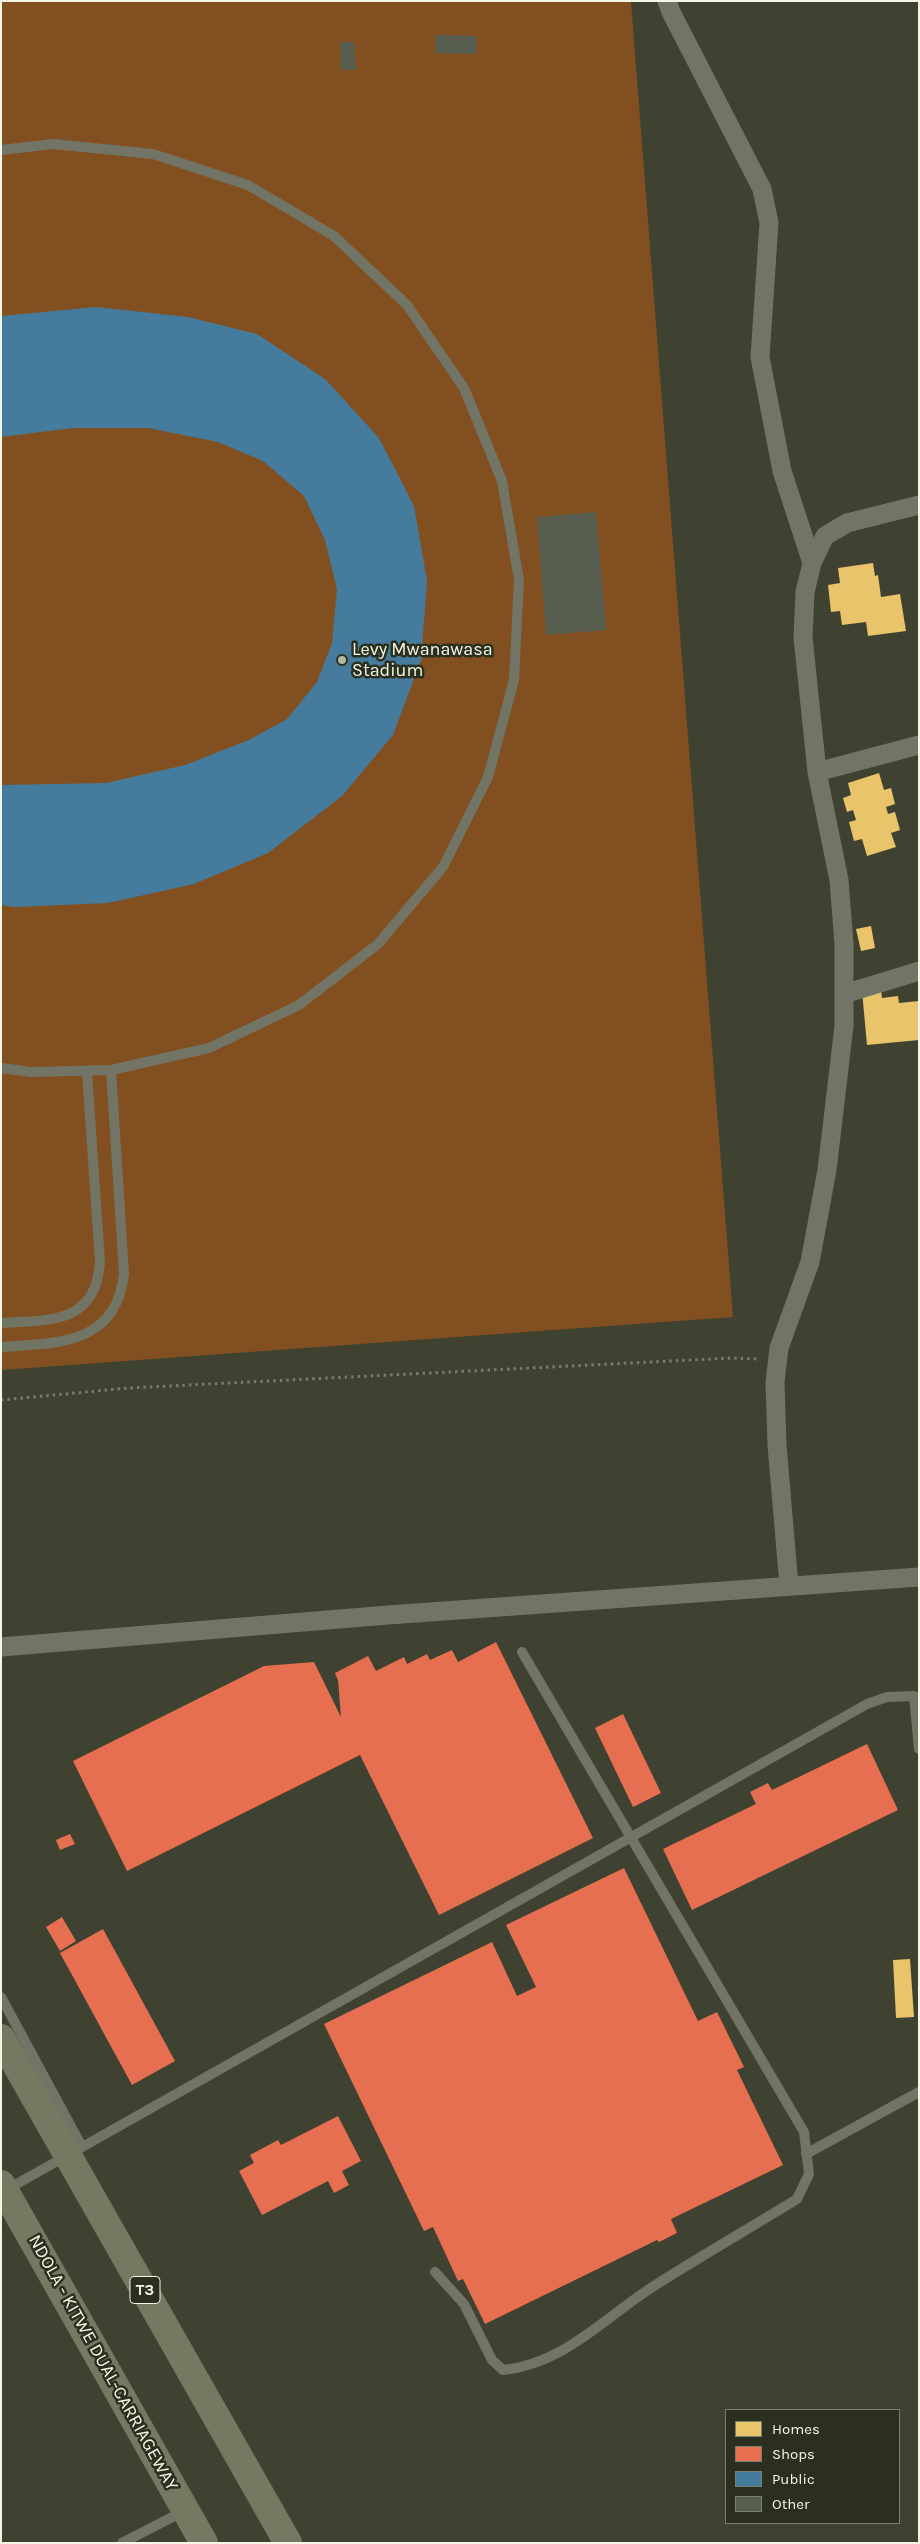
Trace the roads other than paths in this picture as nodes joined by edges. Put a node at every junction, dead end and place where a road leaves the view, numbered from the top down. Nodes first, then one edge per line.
1 (667, 1) edge
2 (1, 150) edge
3 (919, 505) edge
4 (812, 563) junction
5 (919, 745) edge
6 (817, 772) junction
7 (919, 971) edge
8 (844, 994) junction
9 (1, 1068) edge
10 (111, 1070) junction
11 (87, 1072) junction
12 (1, 1323) edge
13 (1, 1347) edge
14 (919, 1577) edge
15 (789, 1586) junction
16 (1, 1647) edge
17 (522, 1652) dead end
18 (919, 1749) edge
19 (632, 1837) junction
20 (1, 1997) edge
21 (1, 2038) edge
22 (919, 2092) edge
23 (75, 2151) junction
24 (806, 2154) junction
25 (3, 2188) edge
26 (435, 2272) dead end
27 (185, 2510) junction
28 (122, 2543) edge
29 (204, 2543) edge
30 (288, 2543) edge

1 - 4 street
2 - 10 lane
3 - 4 street
4 - 6 street
5 - 6 street
6 - 8 street
7 - 8 street
8 - 15 street
9 - 11 lane
10 - 11 lane
10 - 13 lane
11 - 12 lane
14 - 15 street
15 - 16 street
17 - 19 lane
18 - 19 lane
19 - 23 lane
19 - 24 lane
20 - 23 lane
21 - 23 highway, T3
22 - 24 lane
23 - 25 lane
23 - 30 highway, T3
24 - 26 lane
25 - 27 highway, NDOLA - KITWE DUAL-CARRIAGEWAY
27 - 28 lane
27 - 29 highway, NDOLA - KITWE DUAL-CARRIAGEWAY

